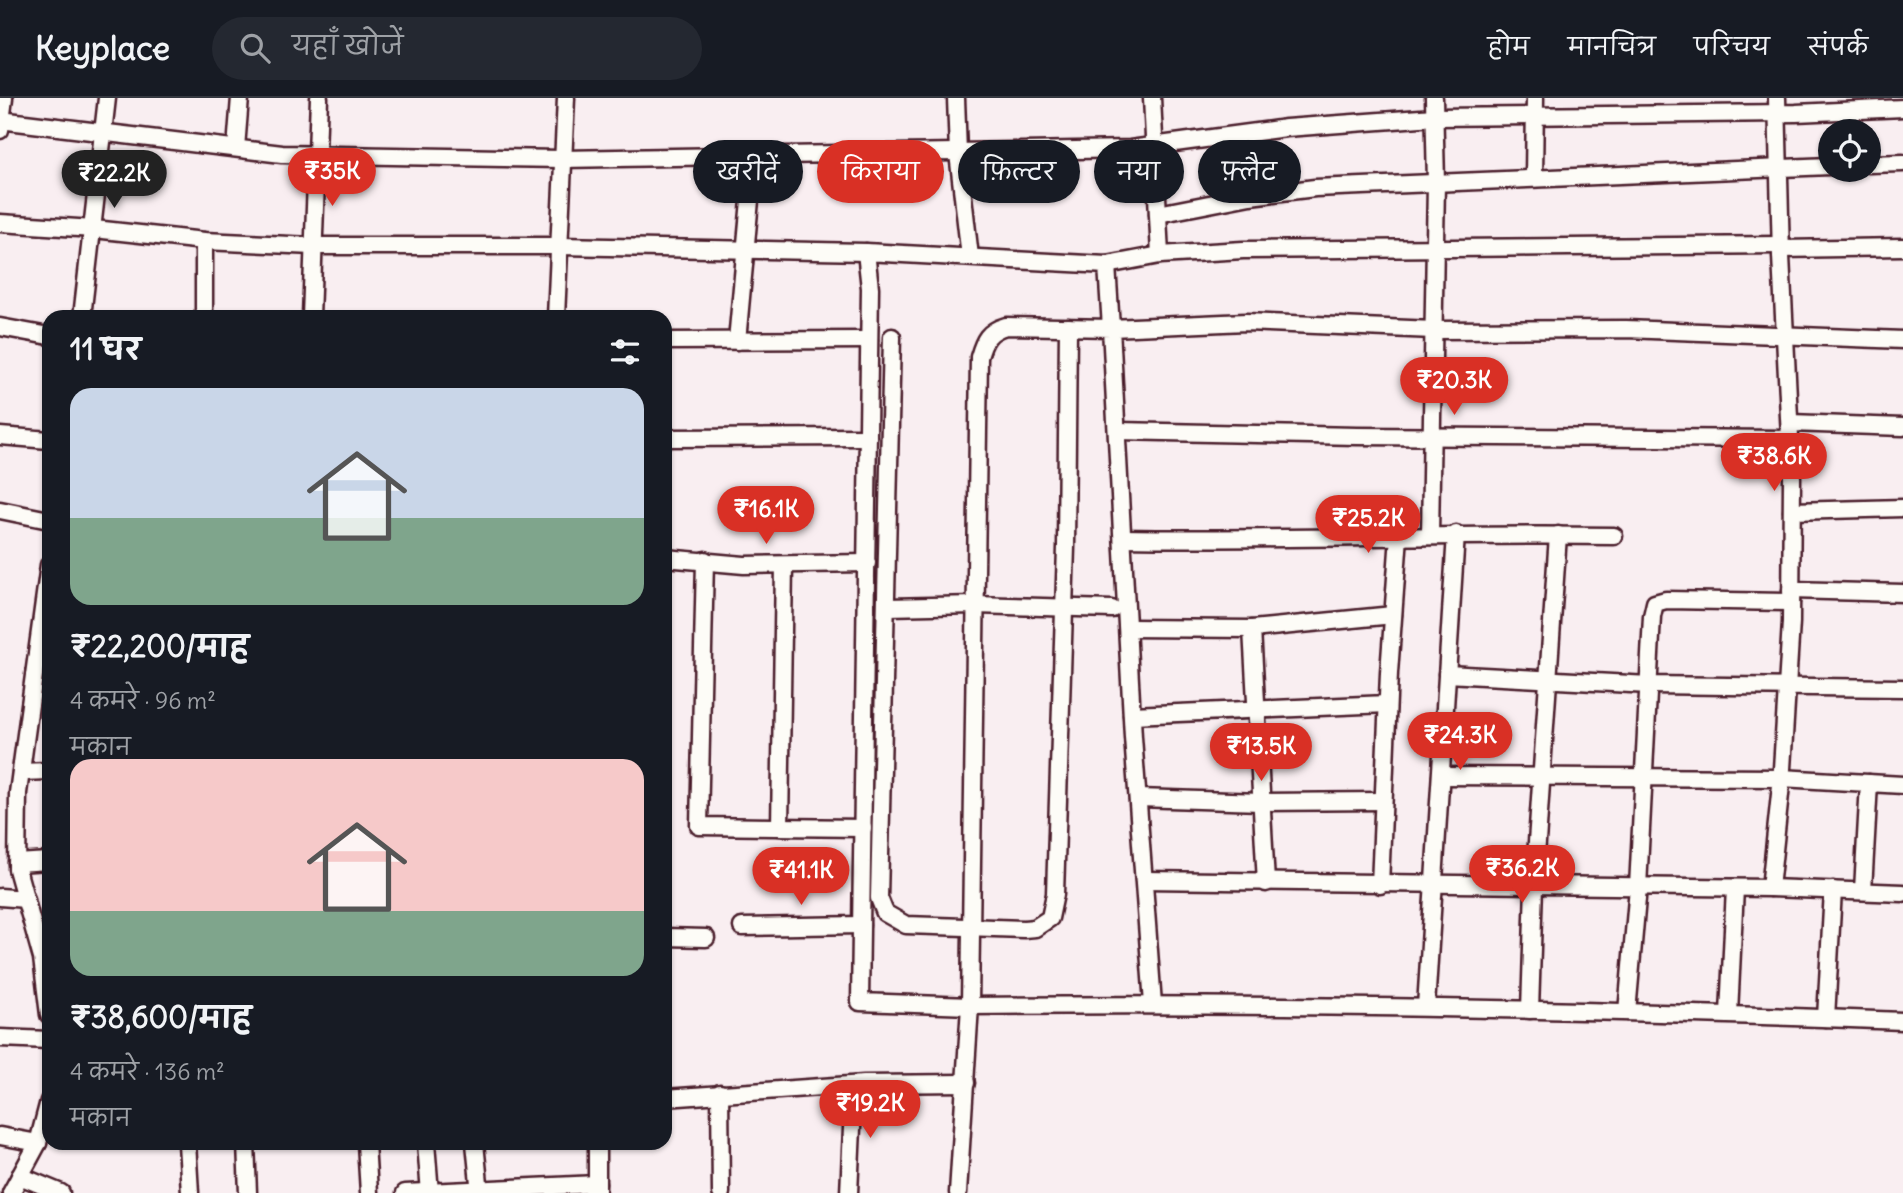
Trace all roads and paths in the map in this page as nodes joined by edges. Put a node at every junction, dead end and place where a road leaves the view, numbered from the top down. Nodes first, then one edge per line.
1 (4, 98) edge
2 (107, 98) edge
3 (240, 98) edge
4 (319, 98) edge
5 (566, 98) edge
6 (956, 98) edge
7 (1152, 98) edge
8 (1434, 98) edge
9 (1535, 98) edge
10 (1777, 105) edge
11 (1903, 108) edge
12 (1535, 115) junction
13 (1434, 117) junction
14 (0, 124) edge
15 (103, 134) junction
16 (1153, 140) edge
17 (1184, 141) edge
18 (236, 148) junction
19 (958, 153) joint
20 (316, 154) junction
21 (803, 156) edge
22 (693, 158) edge
23 (562, 159) junction
24 (1903, 163) edge
25 (1881, 164) edge
26 (1818, 166) edge
27 (1779, 168) junction
28 (1534, 178) junction
29 (1436, 183) junction
30 (750, 203) edge
31 (964, 203) edge
32 (1157, 203) edge
33 (1158, 214) junction
34 (0, 223) edge
35 (94, 229) junction
36 (204, 241) junction
37 (313, 246) junction
38 (559, 246) junction
39 (1781, 247) junction
40 (1903, 247) edge
41 (1435, 250) junction
42 (745, 252) junction
43 (866, 252) junction
44 (1160, 255) junction
45 (971, 257) junction
46 (1107, 265) junction
47 (83, 310) edge
48 (204, 310) edge
49 (311, 310) edge
50 (556, 310) edge
51 (0, 327) edge
52 (1068, 327) junction
53 (1111, 328) junction
54 (1434, 330) junction
55 (42, 335) edge
56 (1785, 336) junction
57 (892, 337) dead end
58 (870, 340) junction
59 (1903, 340) edge
60 (672, 341) edge
61 (737, 341) junction
62 (1903, 427) edge
63 (1118, 431) junction
64 (1790, 431) junction
65 (0, 436) edge
66 (1434, 436) junction
67 (868, 437) junction
68 (672, 438) edge
69 (42, 439) edge
70 (1903, 508) edge
71 (0, 510) edge
72 (1792, 511) junction
73 (42, 519) edge
74 (1456, 534) junction
75 (1430, 535) junction
76 (1558, 535) junction
77 (1398, 536) junction
78 (1614, 536) dead end
79 (1123, 538) junction
80 (672, 558) edge
81 (705, 560) junction
82 (866, 563) junction
83 (784, 565) junction
84 (1903, 593) edge
85 (1791, 596) junction
86 (975, 605) junction
87 (888, 607) junction
88 (1064, 608) junction
89 (1112, 610) dead end
90 (42, 612) edge
91 (1393, 615) junction
92 (1128, 628) junction
93 (1252, 629) junction
94 (1447, 674) junction
95 (32, 679) junction
96 (42, 679) edge
97 (1549, 680) junction
98 (1649, 685) junction
99 (1787, 687) junction
100 (1903, 688) edge
101 (1387, 704) junction
102 (1256, 708) junction
103 (1132, 715) junction
104 (42, 771) edge
105 (21, 772) junction
106 (1542, 775) junction
107 (1441, 776) junction
108 (1644, 778) junction
109 (1781, 778) junction
110 (1869, 783) junction
111 (1903, 785) edge
112 (1138, 798) junction
113 (1383, 800) junction
114 (1261, 802) junction
115 (780, 827) junction
116 (863, 828) junction
117 (42, 861) edge
118 (17, 863) junction
119 (1144, 880) junction
120 (1266, 883) junction
121 (1380, 885) junction
122 (1435, 886) junction
123 (1534, 887) junction
124 (1638, 887) junction
125 (1735, 888) junction
126 (1770, 888) junction
127 (1833, 890) junction
128 (1863, 890) junction
129 (1903, 893) edge
130 (0, 897) edge
131 (26, 899) junction
132 (861, 925) junction
133 (742, 927) dead end
134 (971, 927) junction
135 (42, 934) edge
136 (672, 937) edge
137 (706, 938) dead end
138 (1153, 1004) junction
139 (970, 1006) junction
140 (1426, 1007) junction
141 (1530, 1010) junction
142 (1627, 1012) junction
143 (1729, 1014) junction
144 (1826, 1018) junction
145 (1903, 1021) edge
146 (0, 1038) edge
147 (42, 1041) edge
148 (965, 1083) junction
149 (853, 1085) junction
150 (720, 1093) junction
151 (672, 1097) edge
152 (42, 1128) edge
153 (0, 1136) edge
154 (38, 1143) junction
155 (187, 1150) edge
156 (246, 1150) edge
157 (366, 1150) edge
158 (427, 1150) edge
159 (476, 1150) edge
160 (597, 1150) edge
161 (20, 1176) junction
162 (597, 1188) edge
163 (430, 1192) edge
164 (480, 1192) edge
165 (11, 1193) edge
166 (61, 1193) edge
167 (190, 1193) edge
168 (248, 1193) edge
169 (369, 1193) edge
170 (405, 1193) edge
171 (721, 1193) edge
172 (849, 1193) edge
173 (958, 1193) edge

1 - 14 street
2 - 15 street
3 - 18 street
4 - 20 street
5 - 23 street
6 - 19 street
7 - 16 street
8 - 13 street
9 - 12 street
10 - 11 street
10 - 12 street
10 - 27 street
12 - 13 street
12 - 28 street
13 - 17 street
13 - 29 street
14 - 15 street
15 - 18 street
15 - 35 street
18 - 20 street
19 - 21 street
20 - 23 street
20 - 37 street
22 - 23 street
23 - 38 street
24 - 25 street
26 - 27 street
27 - 28 street
27 - 39 street
28 - 29 street
29 - 33 street
29 - 41 street
30 - 42 street
31 - 45 street
32 - 33 street
33 - 44 street
34 - 35 street
35 - 36 street
35 - 47 street
36 - 37 street
36 - 48 street
37 - 38 street
37 - 49 street
38 - 42 street
38 - 50 street
39 - 40 street
39 - 41 street
39 - 56 street
41 - 44 street
41 - 54 street
42 - 43 street
42 - 61 street
43 - 45 street
43 - 58 street
44 - 46 street
45 - 46 street
46 - 53 street
51 - 55 street
52 - 53 street
52 - 86 street
52 - 88 street
53 - 54 street
53 - 63 street
54 - 56 street
54 - 66 street
56 - 59 street
56 - 64 street
57 - 87 street
58 - 61 street
58 - 67 street
60 - 61 street
62 - 64 street
63 - 66 street
63 - 79 street
64 - 66 street
64 - 72 street
65 - 69 street
66 - 75 street
67 - 68 street
67 - 82 street
70 - 72 street
71 - 73 street
72 - 85 street
74 - 75 street
74 - 76 street
74 - 94 street
75 - 77 street
76 - 78 street
76 - 97 street
77 - 79 street
77 - 91 street
79 - 92 street
80 - 81 street
81 - 83 street
81 - 115 street
82 - 83 street
82 - 116 street
83 - 115 street
84 - 85 street
85 - 98 street
85 - 99 street
86 - 87 street
86 - 88 street
86 - 134 street
87 - 134 street
88 - 89 street
88 - 134 street
90 - 95 street
91 - 93 street
91 - 101 street
92 - 93 street
92 - 103 street
93 - 102 street
94 - 97 street
94 - 107 street
95 - 96 street
95 - 105 street
97 - 98 street
97 - 106 street
98 - 99 street
98 - 108 street
99 - 100 street
99 - 109 street
101 - 102 street
101 - 113 street
102 - 103 street
102 - 114 street
103 - 112 street
104 - 105 street
105 - 118 street
106 - 107 street
106 - 108 street
106 - 123 street
107 - 122 street
108 - 109 street
108 - 124 street
109 - 110 street
109 - 126 street
110 - 111 street
110 - 128 street
112 - 114 street
112 - 119 street
113 - 114 street
113 - 121 street
114 - 120 street
115 - 116 street
116 - 132 street
117 - 118 street
118 - 131 street
119 - 120 street
119 - 138 street
120 - 121 street
121 - 122 street
122 - 123 street
122 - 140 street
123 - 124 street
123 - 141 street
124 - 125 street
124 - 142 street
125 - 126 street
125 - 143 street
126 - 127 street
127 - 128 street
127 - 144 street
128 - 129 street
130 - 131 street
131 - 135 street
132 - 133 street
132 - 139 street
134 - 139 street
136 - 137 street
138 - 139 street
138 - 140 street
139 - 148 street
140 - 141 street
141 - 142 street
142 - 143 street
143 - 144 street
144 - 145 street
146 - 147 street
148 - 149 street
148 - 173 street
149 - 150 street
149 - 172 street
150 - 151 street
150 - 171 street
152 - 154 street
153 - 154 street
154 - 161 street
155 - 167 street
156 - 168 street
157 - 169 street
158 - 163 street
159 - 164 street
160 - 162 street
161 - 165 street
161 - 166 street
162 - 164 street
163 - 164 street
163 - 170 street

